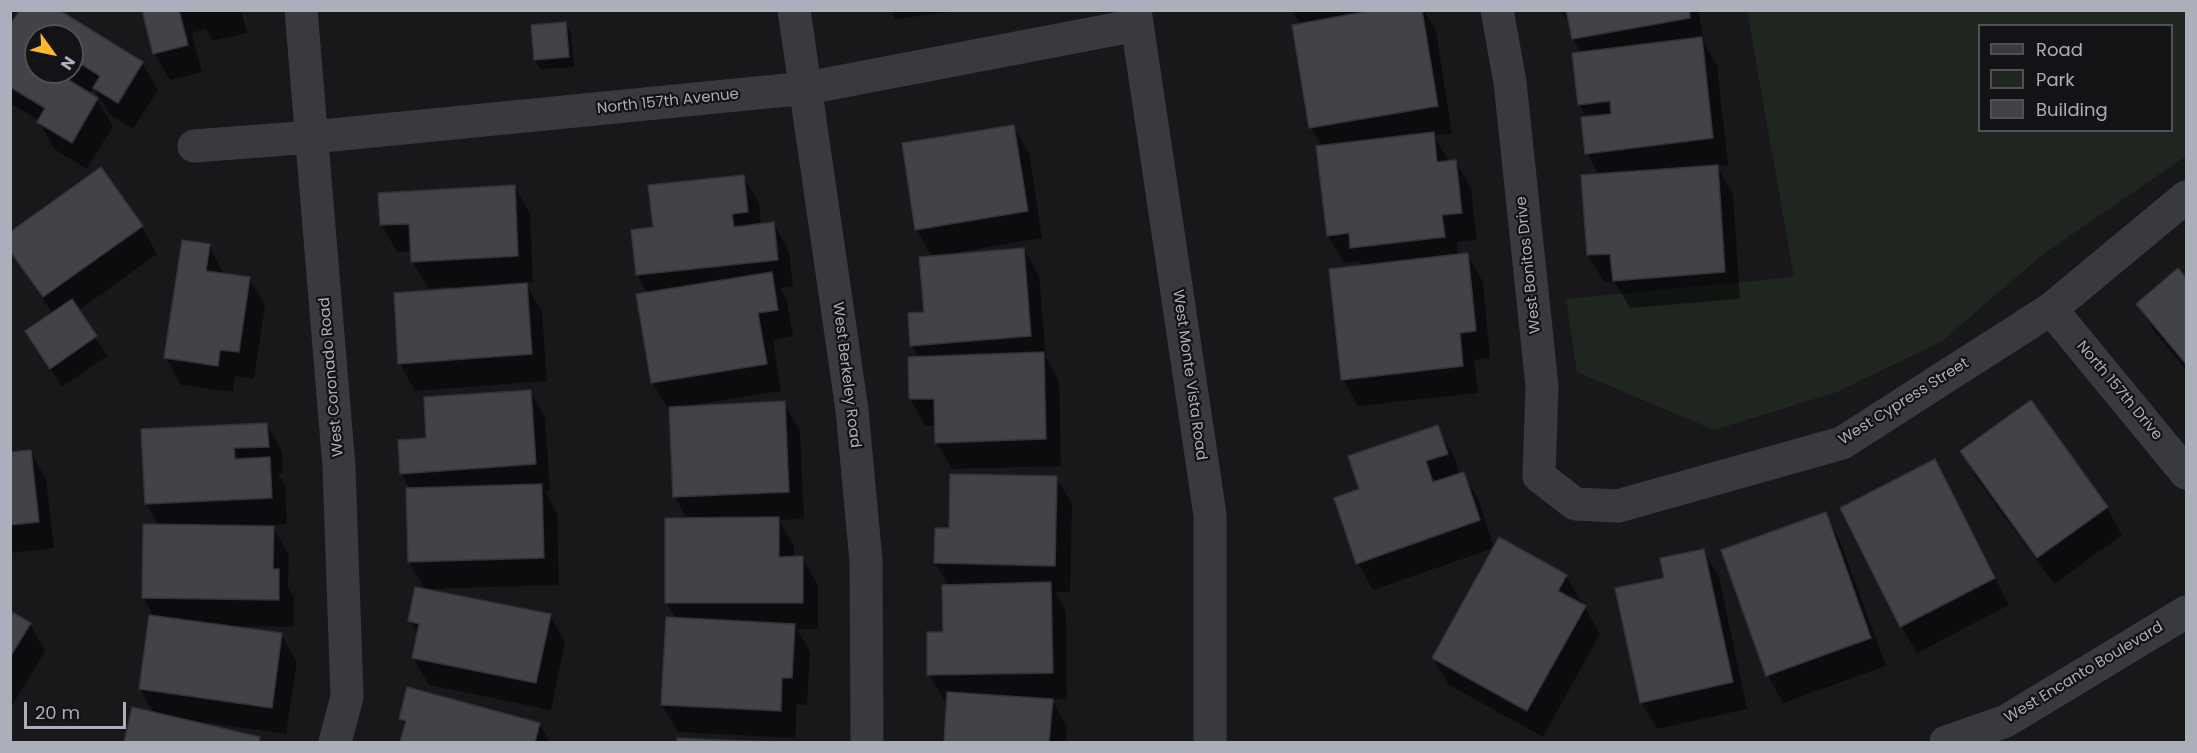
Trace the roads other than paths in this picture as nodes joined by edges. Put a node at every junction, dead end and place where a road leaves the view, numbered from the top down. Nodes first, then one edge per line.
1 (302, 10) edge
2 (795, 10) edge
3 (1497, 10) edge
4 (1136, 18) edge
5 (807, 88) junction
6 (312, 137) junction
7 (194, 146) dead end
8 (2187, 197) edge
9 (2051, 309) junction
10 (2187, 473) edge
11 (1575, 504) joint
12 (2187, 612) edge
13 (2012, 732) edge
14 (335, 742) edge
15 (867, 742) edge
16 (1210, 742) edge
17 (1946, 742) edge

1 - 6 street, West Coronado Road
2 - 5 street, West Berkeley Road
3 - 11 street, West Bonitos Drive
4 - 5 street, North 157th Avenue
4 - 16 street, West Monte Vista Road
5 - 6 street, North 157th Avenue
5 - 15 street, West Berkeley Road
6 - 7 street, North 157th Avenue
6 - 14 street, West Coronado Road
8 - 9 street, West Cypress Street
9 - 10 street, North 157th Drive
9 - 11 street, West Cypress Street
12 - 13 street, West Encanto Boulevard
13 - 17 street, West Encanto Boulevard

